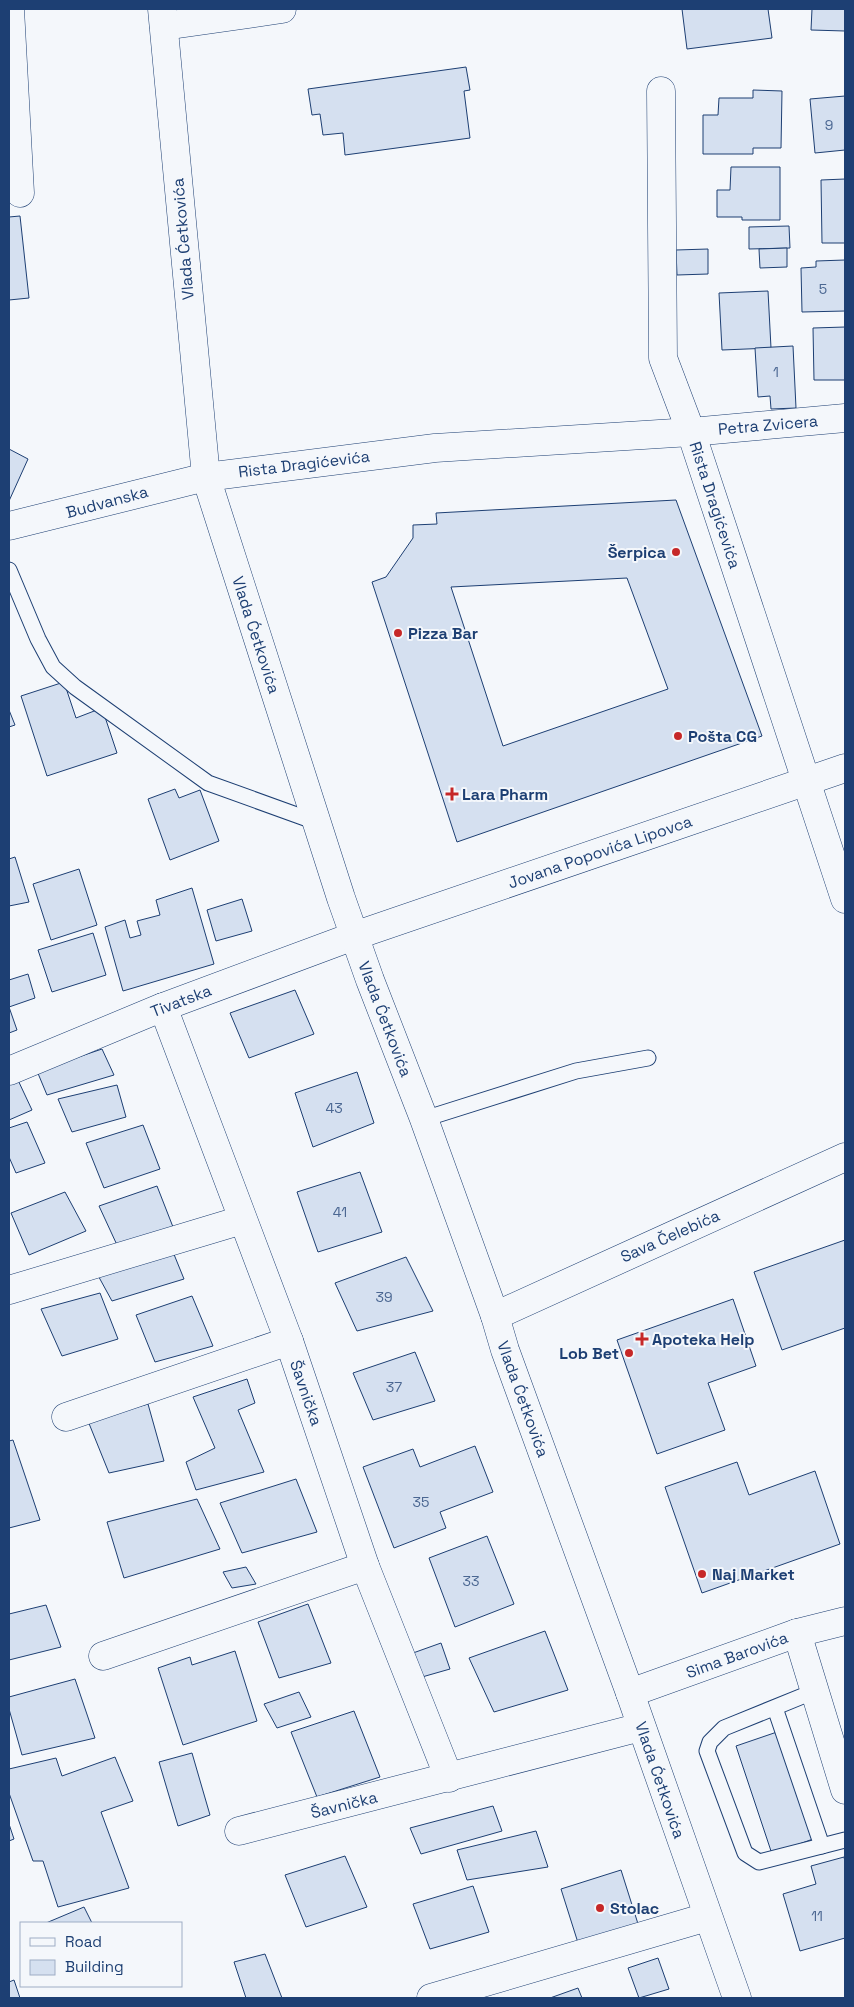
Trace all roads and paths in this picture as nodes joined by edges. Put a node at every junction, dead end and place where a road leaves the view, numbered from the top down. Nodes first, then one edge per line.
1 (10, 9) edge
2 (282, 9) edge
3 (163, 17) edge
4 (661, 91) dead end
5 (20, 193) dead end
6 (845, 418) edge
7 (691, 432) junction
8 (206, 477) junction
9 (9, 526) edge
10 (9, 570) edge
11 (845, 768) edge
12 (806, 782) junction
13 (316, 822) junction
14 (845, 899) edge
15 (354, 936) junction
16 (163, 1007) junction
17 (648, 1058) dead end
18 (9, 1071) edge
19 (424, 1119) junction
20 (845, 1156) edge
21 (242, 1220) junction
22 (9, 1290) edge
23 (494, 1316) junction
24 (289, 1341) junction
25 (66, 1416) dead end
26 (365, 1566) junction
27 (845, 1621) edge
28 (797, 1633) junction
29 (103, 1656) dead end
30 (815, 1691) junction
31 (630, 1693) junction
32 (774, 1708) junction
33 (642, 1727) junction
34 (449, 1778) junction
35 (845, 1790) edge
36 (239, 1832) dead end
37 (845, 1840) edge
38 (822, 1846) junction
39 (707, 1917) junction
40 (431, 1998) edge
41 (737, 1998) edge

1 - 5 street
2 - 3 street
3 - 8 street, Vlada Ćetkovića
4 - 7 street
6 - 7 street, Petra Zvicera
7 - 8 street, Rista Dragićevića
7 - 12 street, Rista Dragićevića
8 - 9 street, Budvanska
8 - 13 street, Vlada Ćetkovića
10 - 13 lane
11 - 12 street, Jovana Popovića Lipovca
12 - 14 street, Rista Dragićevića
12 - 15 street, Jovana Popovića Lipovca
13 - 15 street, Vlada Ćetkovića
15 - 16 street, Tivatska
15 - 19 street, Vlada Ćetkovića
16 - 18 street, Tivatska
16 - 21 street, Šavnička
17 - 19 lane
19 - 23 street, Vlada Ćetkovića
20 - 23 street, Sava Čelebića
21 - 22 street
21 - 24 street, Šavnička
23 - 31 street, Vlada Ćetkovića
24 - 25 street
24 - 26 street, Šavnička
26 - 29 street
26 - 34 street, Šavnička
27 - 28 street, Sima Barovića
28 - 30 street
28 - 31 street, Sima Barovića
30 - 32 lane
30 - 35 street
31 - 33 street, Vlada Ćetkovića
32 - 38 lane
32 - 38 lane
33 - 34 street, Šavnička
33 - 39 street, Vlada Ćetkovića
34 - 36 street, Šavnička
37 - 38 lane
39 - 40 street
39 - 41 street, Vlada Ćetkovića

